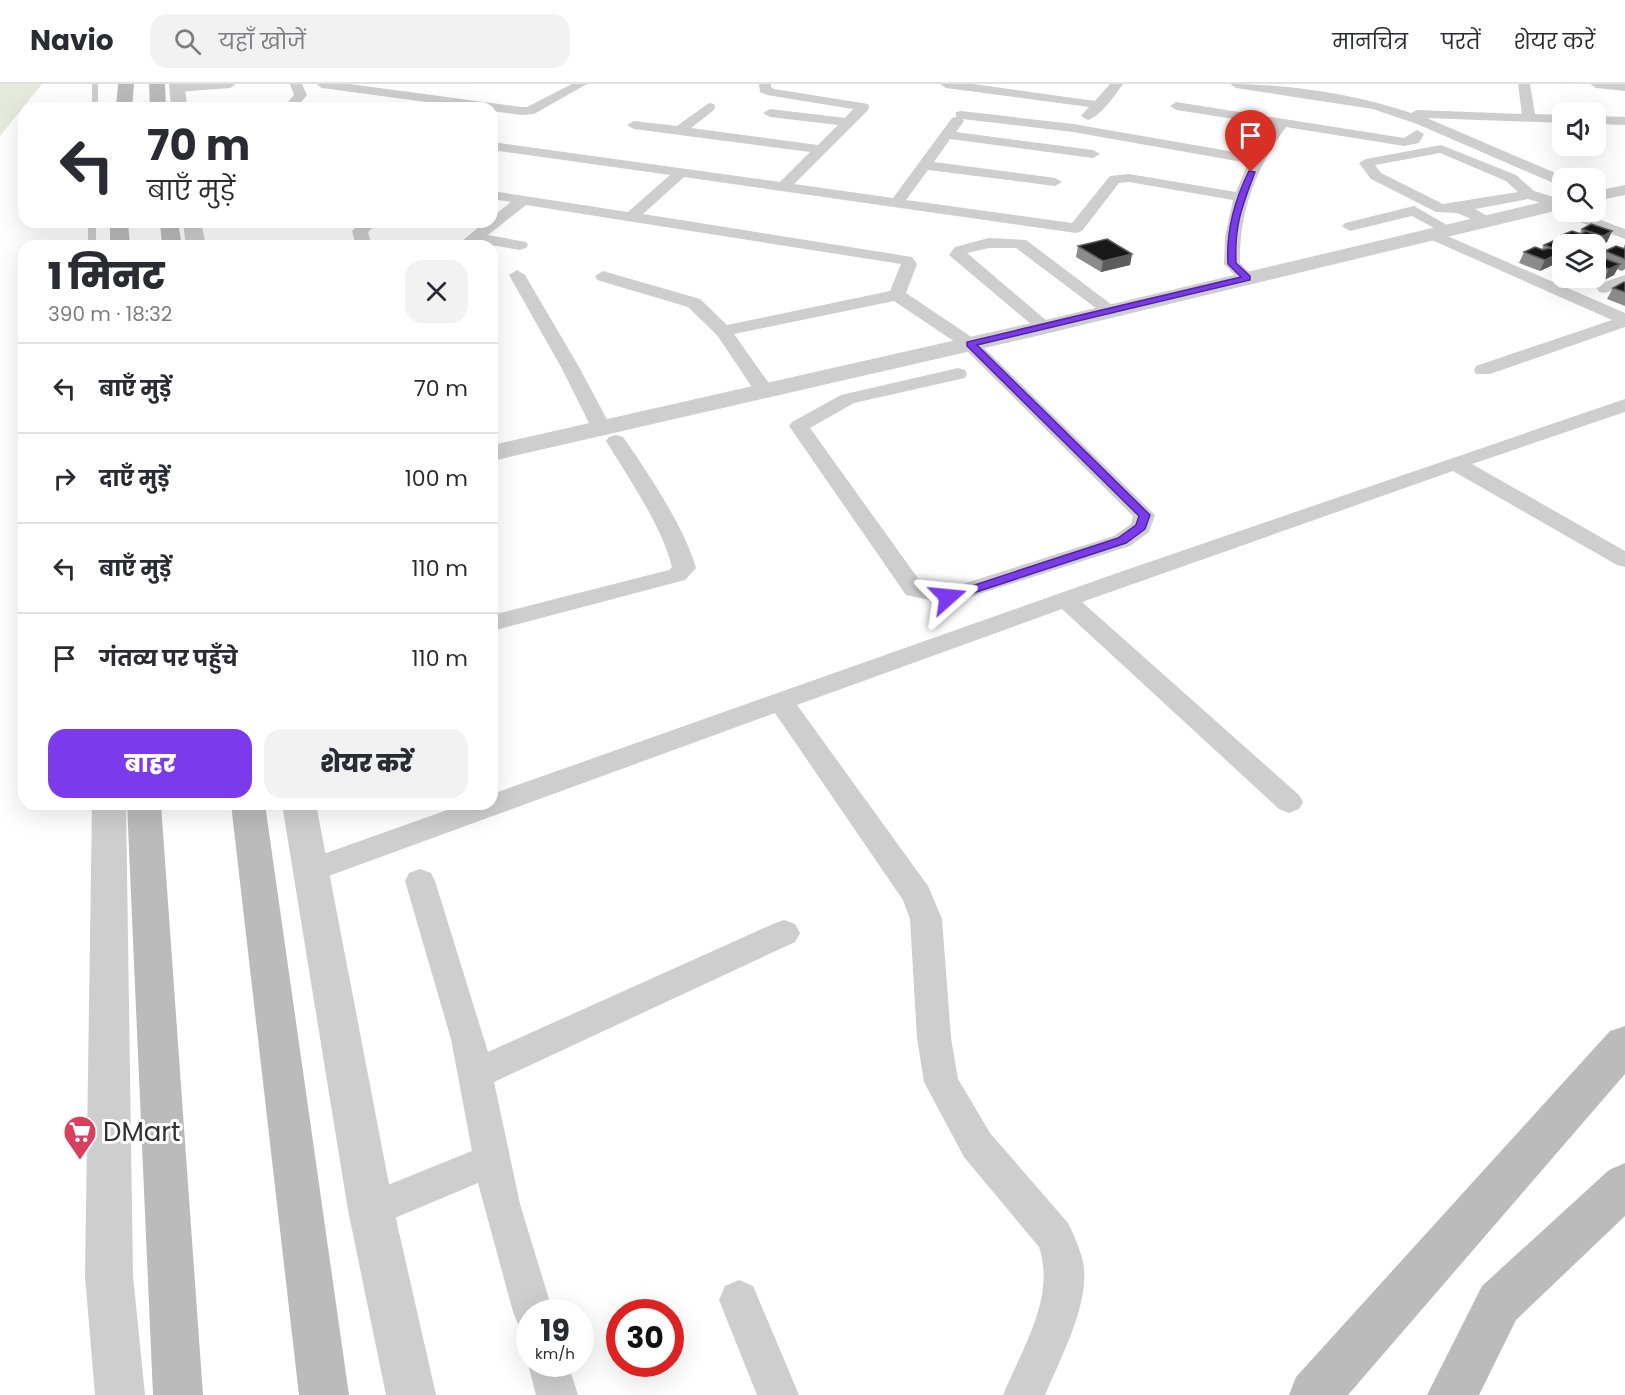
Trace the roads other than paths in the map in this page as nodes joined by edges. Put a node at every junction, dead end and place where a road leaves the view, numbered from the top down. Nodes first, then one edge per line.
1 (95, 84) edge
2 (126, 84) edge
3 (230, 84) edge
4 (296, 84) edge
5 (322, 84) edge
6 (412, 84) edge
7 (581, 84) edge
8 (765, 84) edge
9 (946, 84) edge
10 (1117, 84) edge
11 (1236, 84) edge
12 (1524, 84) edge
13 (1596, 84) edge
14 (177, 86) edge
15 (157, 87) edge
16 (1279, 87) edge
17 (1625, 87) edge
18 (981, 89) junction
19 (389, 95) junction
20 (531, 98) dead end
21 (547, 101) junction
22 (1472, 101) dead end
23 (95, 102) edge
24 (124, 102) edge
25 (158, 102) edge
26 (178, 102) edge
27 (295, 102) edge
28 (447, 102) edge
29 (1099, 105) junction
30 (1176, 106) dead end
31 (709, 107) dead end
32 (498, 108) edge
33 (770, 113) dead end
34 (1402, 114) junction
35 (1453, 114) junction
36 (961, 115) junction
37 (1529, 117) junction
38 (1552, 118) edge
39 (1606, 120) edge
40 (1422, 121) junction
41 (1625, 121) edge
42 (847, 122) junction
43 (1282, 123) junction
44 (634, 125) dead end
45 (1073, 128) junction
46 (680, 130) junction
47 (948, 135) junction
48 (498, 147) edge
49 (820, 149) junction
50 (1093, 154) dead end
51 (1256, 160) junction
52 (924, 165) junction
53 (1360, 170) dead end
54 (683, 171) junction
55 (1552, 177) edge
56 (1055, 182) dead end
57 (784, 186) junction
58 (1625, 190) edge
59 (1529, 194) junction
60 (1606, 194) edge
61 (498, 196) edge
62 (1242, 197) junction
63 (523, 200) junction
64 (897, 202) junction
65 (1552, 204) edge
66 (1459, 208) junction
67 (1552, 209) edge
68 (1414, 211) junction
69 (632, 216) junction
70 (498, 220) edge
71 (1488, 221) junction
72 (1596, 222) edge
73 (1350, 226) dead end
74 (488, 228) edge
75 (1439, 232) junction
76 (1625, 234) edge
77 (473, 240) edge
78 (498, 244) edge
79 (520, 245) dead end
80 (516, 275) dead end
81 (603, 276) dead end
82 (1247, 278) junction
83 (1625, 280) edge
84 (1606, 288) edge
85 (897, 296) junction
86 (1111, 311) junction
87 (1625, 320) edge
88 (1045, 327) junction
89 (723, 331) junction
90 (970, 344) junction
91 (1483, 370) dead end
92 (958, 374) dead end
93 (765, 392) junction
94 (1625, 405) edge
95 (609, 435) junction
96 (498, 452) edge
97 (1455, 463) junction
98 (1625, 560) edge
99 (1066, 600) junction
100 (498, 621) edge
101 (780, 701) junction
102 (1289, 802) dead end
103 (498, 803) edge
104 (109, 810) edge
105 (144, 810) edge
106 (249, 810) edge
107 (300, 810) edge
108 (478, 810) edge
109 (312, 870) junction
110 (420, 881) dead end
111 (784, 933) dead end
112 (1625, 1044) edge
113 (475, 1074) junction
114 (492, 1160) junction
115 (1625, 1185) edge
116 (371, 1209) junction
117 (529, 1299) edge
118 (739, 1300) dead end
119 (552, 1377) edge
120 (120, 1395) edge
121 (178, 1395) edge
122 (324, 1395) edge
123 (411, 1395) edge
124 (557, 1395) edge
125 (778, 1395) edge
126 (1024, 1395) edge
127 (1314, 1395) edge
128 (1452, 1395) edge

1 - 23 lane
2 - 24 main road
3 - 14 street
4 - 27 street
5 - 19 street
6 - 19 street
7 - 21 street
8 - 42 street
9 - 18 street
10 - 29 street
11 - 16 street
12 - 37 street
13 - 17 street
14 - 15 street
14 - 26 street
15 - 25 main road
16 - 34 street
18 - 29 street
18 - 36 street
19 - 28 street
20 - 21 street
21 - 32 street
22 - 35 street
29 - 45 street
30 - 43 street
31 - 46 street
33 - 42 street
34 - 35 street
34 - 40 street
35 - 37 street
36 - 45 street
36 - 47 street
37 - 38 street
39 - 41 street
40 - 43 street
40 - 55 street
42 - 49 street
43 - 51 street
44 - 46 street
45 - 51 street
46 - 49 street
47 - 50 street
47 - 52 street
48 - 54 street
49 - 57 street
51 - 62 street
52 - 56 street
52 - 64 street
53 - 68 street
54 - 57 street
54 - 69 street
57 - 64 street
58 - 60 street
59 - 65 street
59 - 66 street
59 - 66 street
61 - 63 street
62 - 64 street
62 - 82 street
63 - 69 street
63 - 70 street
66 - 71 street
67 - 71 street
68 - 73 street
68 - 75 street
69 - 85 street
71 - 75 street
72 - 76 street
74 - 77 street
75 - 82 street
75 - 87 street
78 - 79 street
80 - 95 street
81 - 89 street
82 - 86 street
83 - 84 street
85 - 89 street
85 - 90 street
86 - 88 street
86 - 88 street
87 - 91 street
88 - 90 street
89 - 93 street
90 - 92 street
90 - 93 street
93 - 95 street
94 - 97 street
95 - 96 street
95 - 100 street
97 - 98 street
97 - 99 street
99 - 101 street
99 - 102 street
101 - 103 street
101 - 126 street
104 - 120 street
105 - 121 main road
106 - 122 main road
107 - 109 street
108 - 109 street
109 - 116 street
110 - 113 street
111 - 113 street
112 - 127 main road
113 - 114 street
114 - 116 street
114 - 117 street
115 - 128 main road
116 - 123 street
118 - 125 street
119 - 124 street

